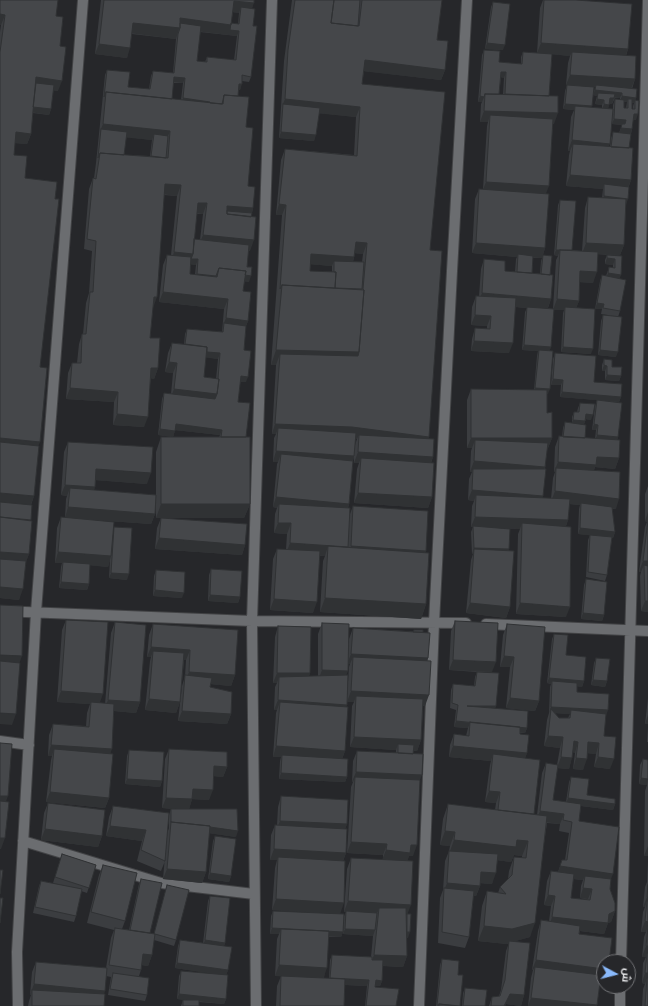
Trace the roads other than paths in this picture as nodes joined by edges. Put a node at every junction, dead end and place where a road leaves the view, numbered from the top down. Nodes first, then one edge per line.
1 (83, 0) edge
2 (272, 0) edge
3 (467, 0) edge
4 (648, 0) edge
5 (0, 611) edge
6 (36, 612) junction
7 (252, 621) junction
8 (434, 623) junction
9 (629, 631) junction
10 (648, 631) edge
11 (0, 741) edge
12 (29, 745) junction
13 (23, 842) junction
14 (254, 894) junction
15 (621, 954) edge
16 (620, 994) edge
17 (18, 1006) edge
18 (256, 1006) edge
19 (419, 1006) edge
20 (620, 1006) edge

1 - 6 street
2 - 7 street
3 - 8 street
4 - 9 street
5 - 6 street
6 - 7 street
6 - 12 street
7 - 8 street
7 - 14 street
8 - 9 street
8 - 19 street
9 - 10 street
9 - 15 street
11 - 12 street
12 - 13 street
13 - 14 street
13 - 17 street
14 - 18 street
16 - 20 street

